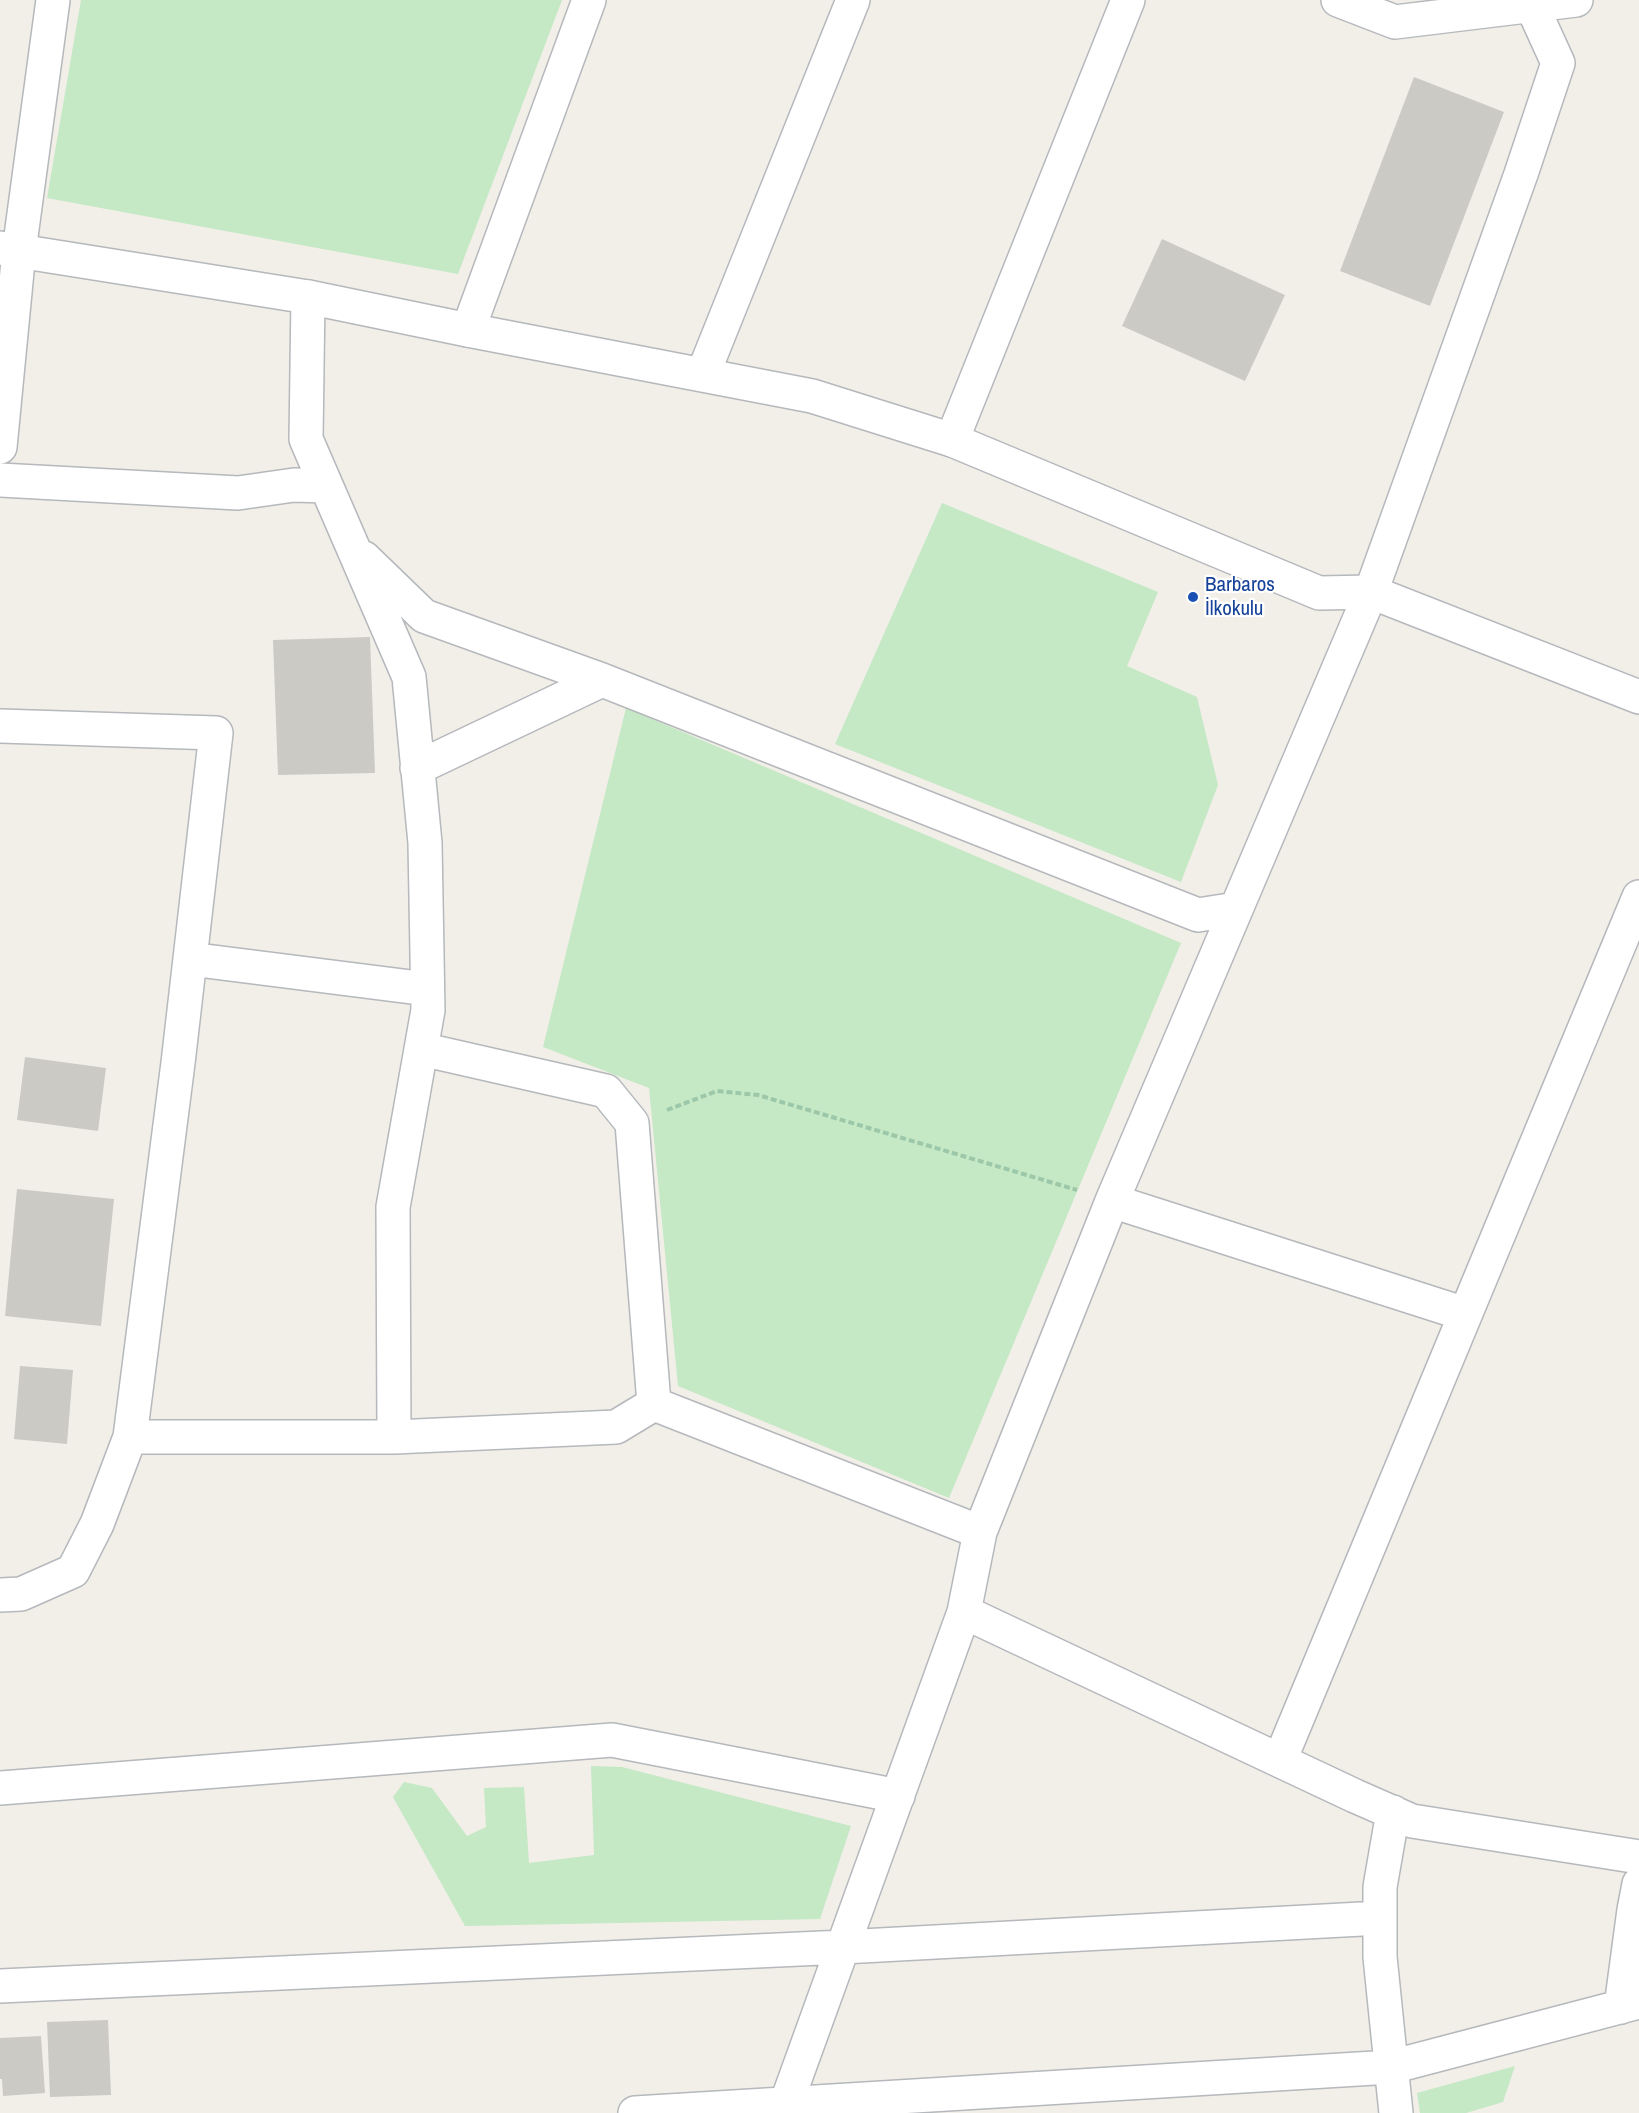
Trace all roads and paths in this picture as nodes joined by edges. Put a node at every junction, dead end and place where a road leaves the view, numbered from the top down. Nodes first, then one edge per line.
1 (53, 0) edge
2 (589, 0) edge
3 (853, 0) edge
4 (1128, 0) edge
5 (1338, 0) edge
6 (1576, 0) edge
7 (1532, 6) junction
8 (9, 250) edge
9 (308, 297) junction
10 (468, 330) junction
11 (703, 374) junction
12 (952, 440) junction
13 (0, 447) edge
14 (0, 480) edge
15 (326, 486) junction
16 (352, 547) junction
17 (1371, 592) junction
18 (602, 680) junction
19 (1639, 697) edge
20 (0, 726) edge
21 (417, 768) junction
22 (1639, 897) edge
23 (1236, 909) junction
24 (190, 959) junction
25 (427, 989) junction
26 (421, 1049) junction
27 (632, 1122) junction
28 (1112, 1201) junction
29 (1465, 1314) junction
30 (654, 1404) junction
31 (130, 1437) junction
32 (394, 1437) junction
33 (980, 1532) junction
34 (0, 1595) edge
35 (964, 1612) junction
36 (1281, 1760) junction
37 (0, 1788) edge
38 (898, 1796) junction
39 (1393, 1812) junction
40 (1639, 1857) edge
41 (1639, 1884) edge
42 (1380, 1918) junction
43 (843, 1947) junction
44 (0, 1986) edge
45 (1630, 2004) edge
46 (1391, 2067) junction
47 (786, 2104) junction
48 (635, 2113) edge
49 (1395, 2113) edge

1 - 8 street
2 - 10 street
3 - 11 street
4 - 12 street
5 - 7 street
6 - 7 street
7 - 17 street
8 - 9 street
8 - 13 street
9 - 10 street
9 - 15 street
10 - 11 street
11 - 12 street
12 - 17 street
14 - 15 street
15 - 16 street
16 - 18 street
16 - 21 street
17 - 19 street
17 - 23 street
18 - 21 street
18 - 23 street
20 - 24 street
21 - 25 street
22 - 29 street
23 - 28 street
24 - 25 street
24 - 31 street
25 - 26 street
26 - 27 street
26 - 32 street
27 - 28 path
27 - 30 street
28 - 29 street
28 - 33 street
29 - 36 street
30 - 32 street
30 - 33 street
31 - 32 street
31 - 34 street
33 - 35 street
35 - 36 street
35 - 38 street
36 - 39 street
37 - 38 street
38 - 43 street
39 - 40 street
39 - 42 street
41 - 45 street
42 - 43 street
42 - 46 street
43 - 44 street
43 - 47 street
45 - 46 street
46 - 47 street
46 - 49 street
47 - 48 street

